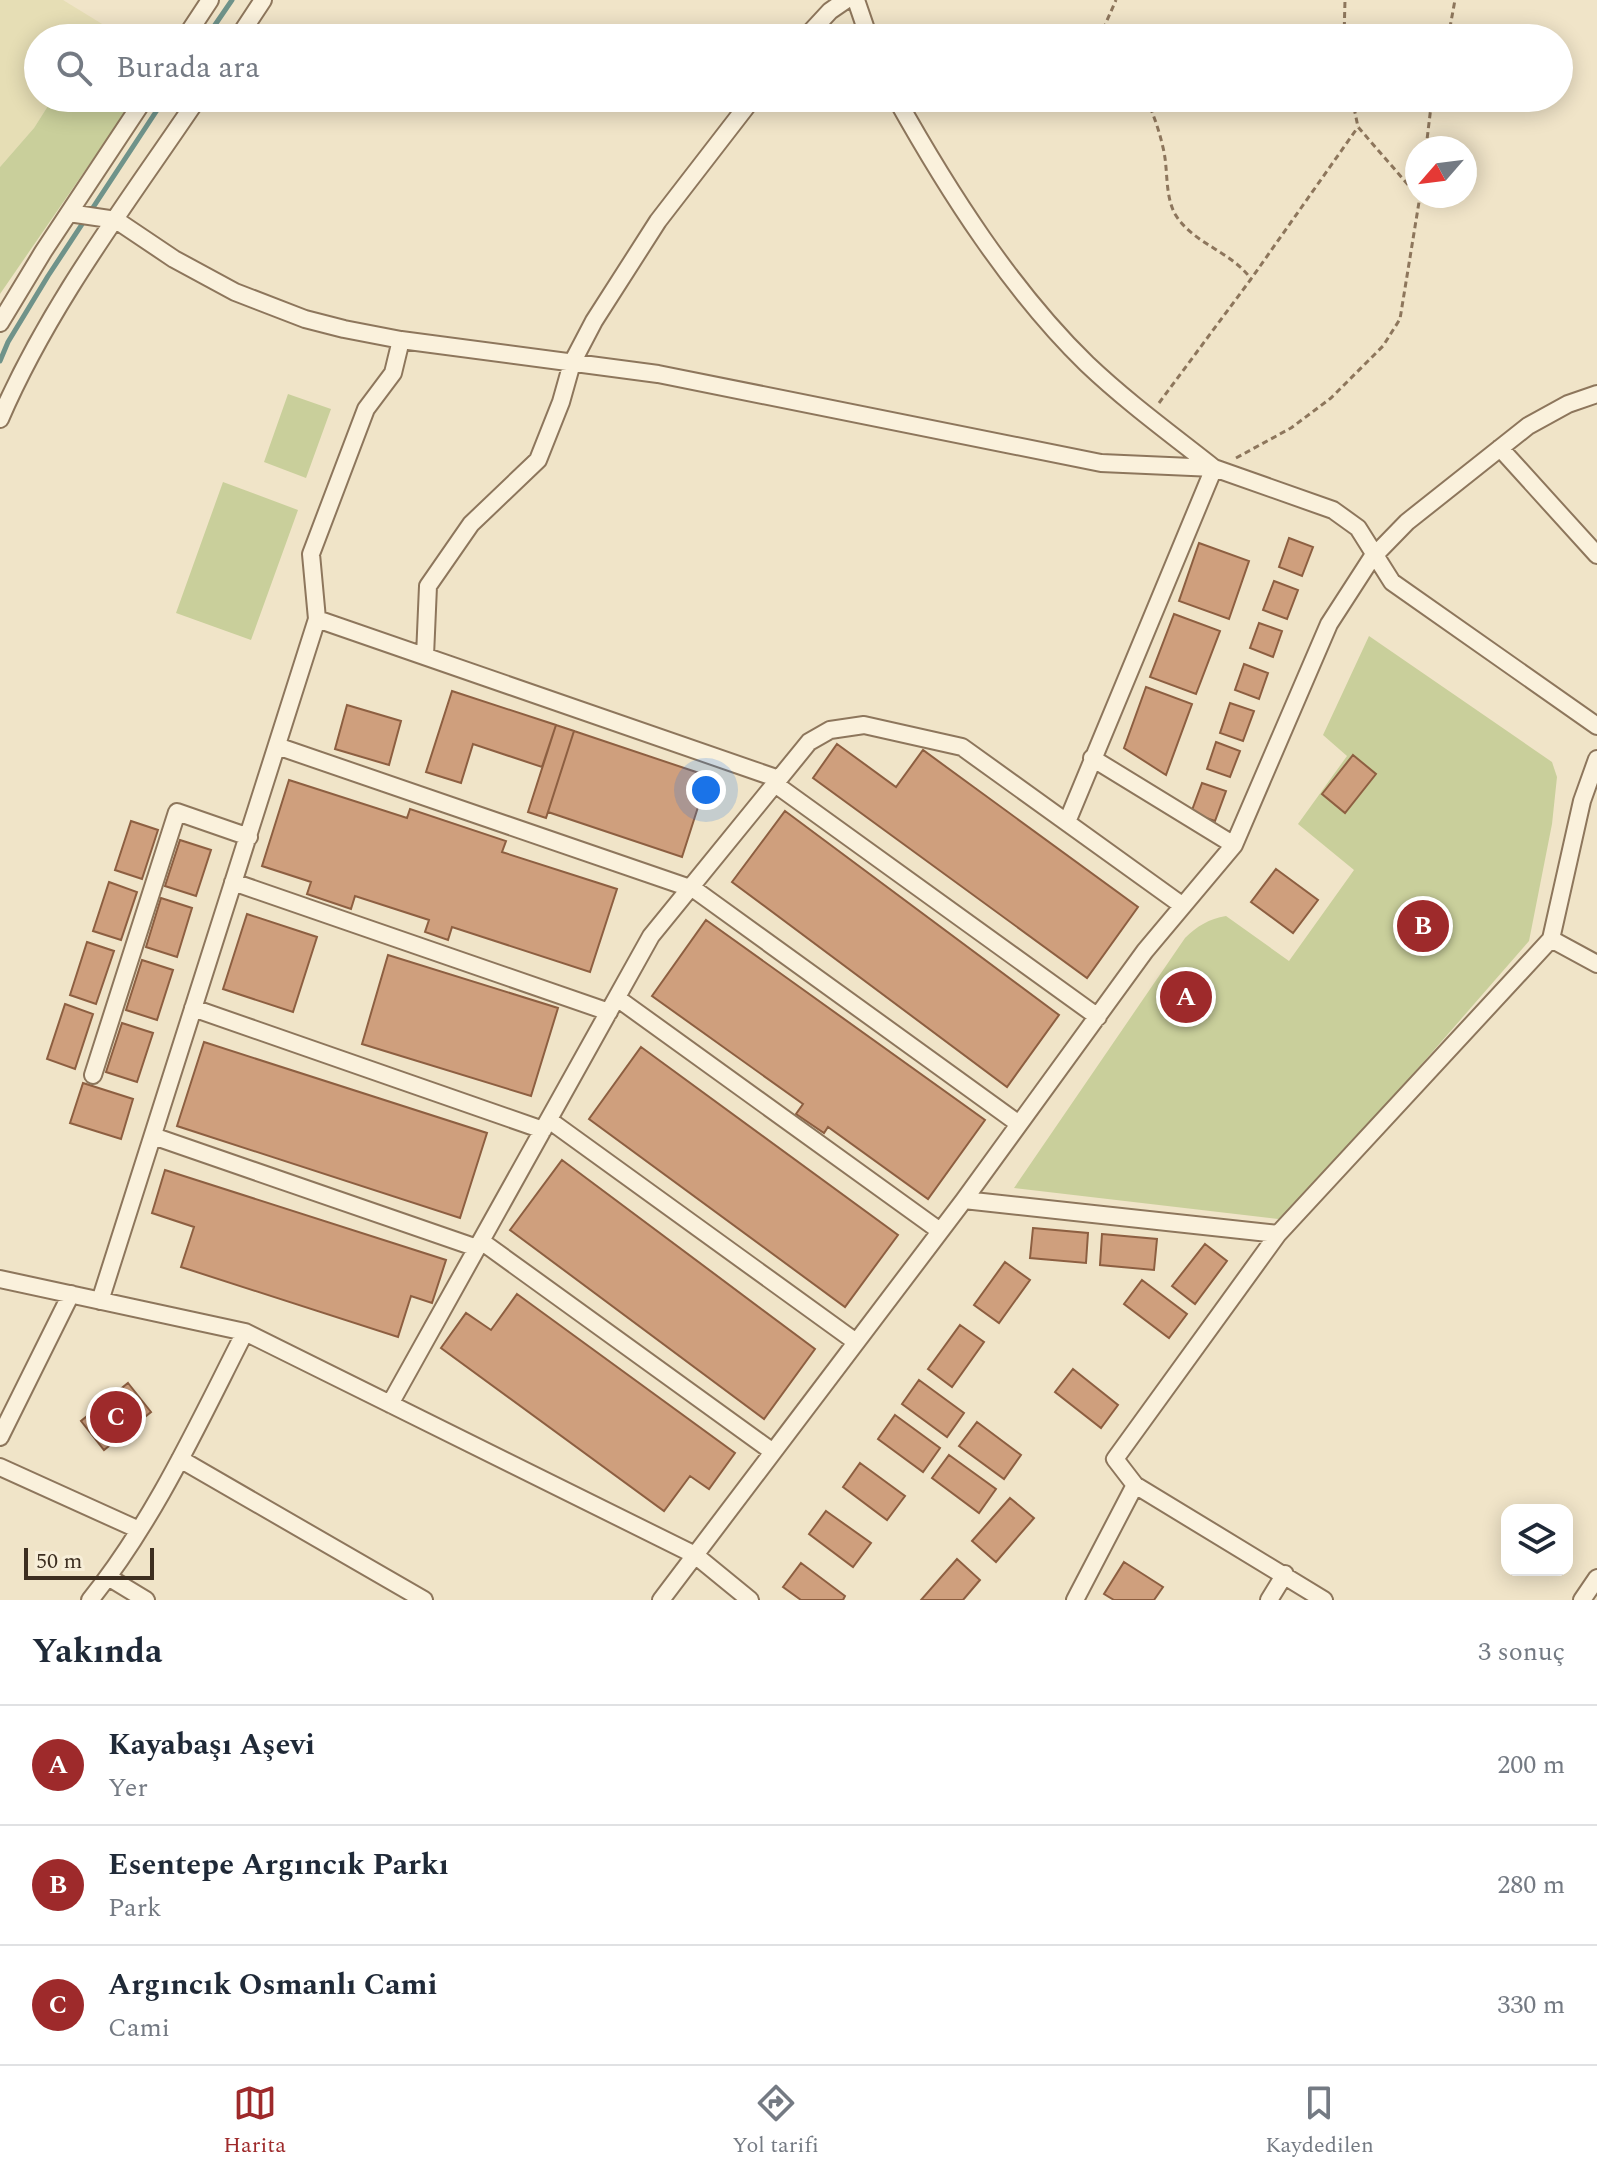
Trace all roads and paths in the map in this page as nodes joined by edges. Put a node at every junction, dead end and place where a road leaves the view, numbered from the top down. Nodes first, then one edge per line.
1 (210, 0) edge
2 (263, 0) edge
3 (846, 0) edge
4 (856, 0) edge
5 (1116, 0) edge
6 (1345, 0) edge
7 (1455, 0) edge
8 (194, 24) edge
9 (247, 24) edge
10 (818, 24) edge
11 (864, 24) edge
12 (1105, 24) edge
13 (1344, 24) edge
14 (1451, 24) edge
15 (136, 112) edge
16 (189, 112) edge
17 (742, 112) edge
18 (905, 112) edge
19 (1151, 112) edge
20 (1355, 112) edge
21 (1430, 112) edge
22 (1358, 127) junction
23 (1427, 136) edge
24 (1405, 180) edge
25 (1417, 208) edge
26 (69, 213) junction
27 (116, 220) junction
28 (1251, 279) junction
29 (0, 323) edge
30 (401, 340) junction
31 (572, 363) junction
32 (1597, 394) edge
33 (1148, 418) junction
34 (0, 419) edge
35 (1500, 448) junction
36 (1214, 468) junction
37 (1375, 554) junction
38 (1597, 555) edge
39 (317, 619) junction
40 (425, 656) junction
41 (1597, 726) edge
42 (277, 746) junction
43 (1092, 758) junction
44 (1597, 759) edge
45 (777, 781) junction
46 (1067, 822) junction
47 (249, 837) junction
48 (1234, 845) junction
49 (233, 882) junction
50 (690, 888) junction
51 (1183, 906) junction
52 (1551, 939) junction
53 (1597, 964) edge
54 (613, 1005) junction
55 (193, 1008) junction
56 (1098, 1017) junction
57 (93, 1075) dead end
58 (1019, 1124) junction
59 (546, 1125) junction
60 (153, 1136) junction
61 (964, 1200) junction
62 (940, 1231) junction
63 (1278, 1234) junction
64 (479, 1244) junction
65 (0, 1279) edge
66 (71, 1294) junction
67 (100, 1301) junction
68 (245, 1332) junction
69 (856, 1342) junction
70 (390, 1404) junction
71 (0, 1437) edge
72 (773, 1452) junction
73 (180, 1459) junction
74 (0, 1467) edge
75 (1135, 1485) junction
76 (137, 1529) junction
77 (695, 1555) junction
78 (1285, 1574) junction
79 (108, 1577) junction
80 (1597, 1578) edge
81 (90, 1600) edge
82 (146, 1600) edge
83 (424, 1600) edge
84 (661, 1600) edge
85 (750, 1600) edge
86 (1075, 1600) edge
87 (1269, 1600) edge
88 (1324, 1600) edge
89 (1582, 1600) edge

1 - 8 street
2 - 9 street
3 - 10 street
4 - 11 street
5 - 12 path
6 - 13 path
7 - 14 path
15 - 26 street
16 - 27 street
17 - 31 street
18 - 33 street
19 - 28 path
20 - 22 path
21 - 23 path
22 - 24 path
22 - 28 path
25 - 36 path
26 - 27 street
26 - 29 street
27 - 30 street
27 - 34 street
28 - 33 path
30 - 31 street
30 - 39 street
31 - 36 street
31 - 40 street
32 - 35 street
33 - 36 street
35 - 37 street
35 - 38 street
36 - 37 street
36 - 43 street
37 - 41 street
37 - 48 street
39 - 40 street
39 - 42 street
40 - 45 street
42 - 47 street
42 - 50 street
43 - 46 street
43 - 48 street
44 - 52 street
45 - 46 street
45 - 50 street
45 - 56 street
46 - 51 street
47 - 49 street
47 - 57 street
48 - 51 street
49 - 54 street
49 - 55 street
50 - 54 street
50 - 58 street
51 - 56 street
52 - 53 street
52 - 63 street
54 - 59 street
54 - 62 street
55 - 59 street
55 - 60 street
56 - 58 street
58 - 61 street
59 - 64 street
59 - 69 street
60 - 64 street
60 - 67 street
61 - 62 street
61 - 63 street
62 - 69 street
63 - 75 street
64 - 70 street
64 - 72 street
65 - 66 street
66 - 67 street
66 - 71 street
67 - 68 street
68 - 70 street
68 - 73 street
69 - 72 street
70 - 77 street
72 - 77 street
73 - 76 street
73 - 83 street
74 - 76 street
75 - 78 street
75 - 86 street
76 - 79 street
77 - 84 street
77 - 85 street
78 - 87 street
78 - 88 street
79 - 81 street
79 - 82 street
80 - 89 street

